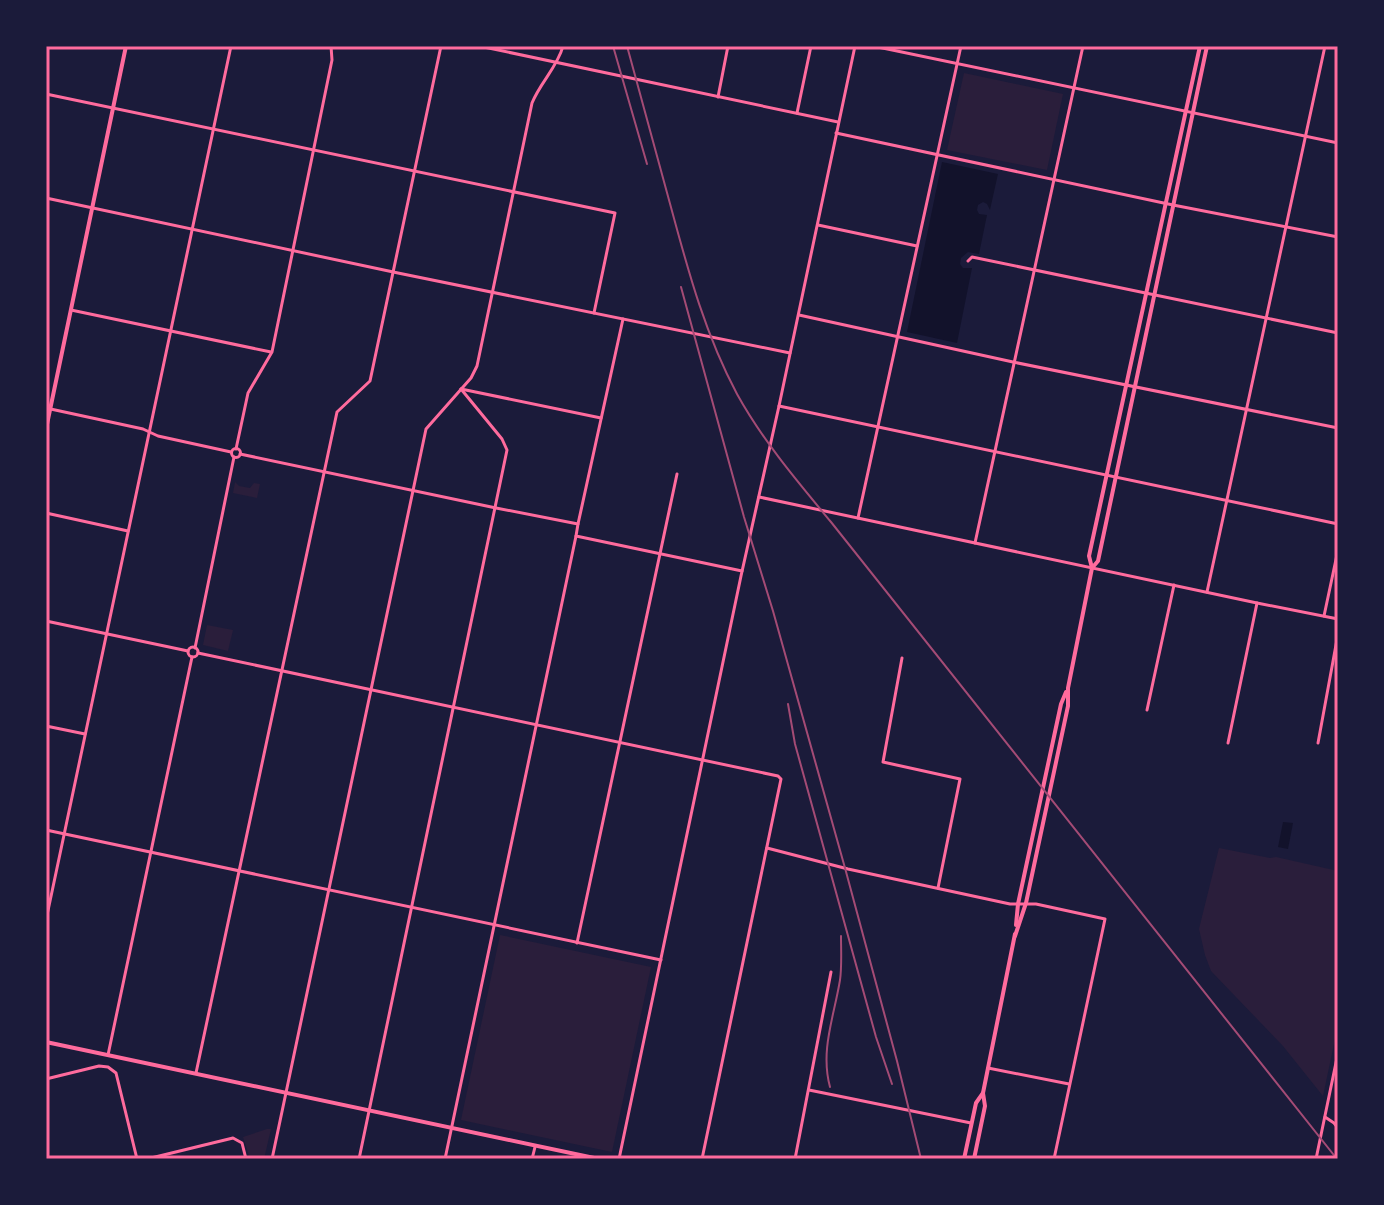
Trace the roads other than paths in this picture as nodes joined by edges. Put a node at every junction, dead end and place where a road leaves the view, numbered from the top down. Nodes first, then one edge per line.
1 (126, 46) edge
2 (231, 46) edge
3 (331, 46) edge
4 (441, 46) edge
5 (479, 46) edge
6 (563, 46) edge
7 (728, 46) edge
8 (811, 46) edge
9 (855, 46) edge
10 (873, 46) edge
11 (961, 46) edge
12 (1083, 46) edge
13 (1200, 46) edge
14 (1207, 46) edge
15 (1325, 46) edge
16 (555, 62) junction
17 (958, 64) junction
18 (1073, 88) junction
19 (46, 94) edge
20 (718, 97) junction
21 (113, 108) junction
22 (1185, 111) junction
23 (797, 113) junction
24 (1192, 113) junction
25 (838, 122) junction
26 (214, 129) junction
27 (836, 133) junction
28 (1306, 137) junction
29 (1338, 143) edge
30 (314, 149) junction
31 (937, 154) junction
32 (415, 171) junction
33 (1054, 179) junction
34 (514, 191) junction
35 (46, 198) edge
36 (1165, 203) junction
37 (1173, 205) junction
38 (92, 208) junction
39 (818, 225) junction
40 (1286, 227) junction
41 (192, 229) junction
42 (1338, 237) edge
43 (917, 246) junction
44 (293, 251) junction
45 (968, 261) dead end
46 (1034, 270) junction
47 (393, 272) junction
48 (493, 292) junction
49 (1146, 293) junction
50 (1154, 295) junction
51 (71, 310) junction
52 (594, 313) junction
53 (799, 315) junction
54 (1266, 318) junction
55 (623, 319) junction
56 (171, 332) junction
57 (1338, 333) edge
58 (897, 337) junction
59 (272, 352) junction
60 (791, 353) junction
61 (1013, 362) junction
62 (1126, 385) junction
63 (1134, 386) junction
64 (461, 389) junction
65 (779, 406) junction
66 (48, 409) edge
67 (1246, 409) junction
68 (601, 418) junction
69 (878, 428) junction
70 (1338, 428) edge
71 (46, 429) edge
72 (150, 432) junction
73 (236, 449) junction
74 (231, 452) junction
75 (994, 452) junction
76 (240, 454) junction
77 (234, 457) junction
78 (324, 472) junction
79 (677, 474) dead end
80 (1107, 475) junction
81 (1115, 477) junction
82 (412, 490) junction
83 (758, 496) junction
84 (1226, 500) junction
85 (496, 508) junction
86 (46, 513) edge
87 (858, 518) junction
88 (578, 524) junction
89 (1338, 524) edge
90 (129, 531) junction
91 (576, 536) junction
92 (975, 543) junction
93 (1338, 550) edge
94 (659, 554) junction
95 (1092, 568) junction
96 (742, 571) junction
97 (1174, 585) junction
98 (1207, 592) junction
99 (1257, 603) junction
100 (1324, 616) junction
101 (1338, 619) edge
102 (46, 621) edge
103 (106, 634) junction
104 (1338, 634) edge
105 (195, 648) junction
106 (188, 651) junction
107 (198, 653) junction
108 (192, 657) junction
109 (902, 658) dead end
110 (281, 671) junction
111 (1068, 688) junction
112 (370, 690) junction
113 (454, 707) junction
114 (1147, 710) dead end
115 (537, 725) junction
116 (46, 726) edge
117 (86, 734) junction
118 (619, 743) junction
119 (1228, 743) dead end
120 (1318, 743) dead end
121 (702, 761) junction
122 (46, 830) edge
123 (65, 834) junction
124 (767, 848) junction
125 (151, 852) junction
126 (239, 871) junction
127 (938, 888) junction
128 (328, 890) junction
129 (1026, 903) junction
130 (1018, 904) junction
131 (411, 907) junction
132 (46, 920) edge
133 (494, 925) junction
134 (1015, 936) junction
135 (577, 943) junction
136 (661, 960) junction
137 (831, 972) dead end
138 (46, 1042) edge
139 (1338, 1053) edge
140 (108, 1055) junction
141 (988, 1068) junction
142 (196, 1073) junction
143 (46, 1079) edge
144 (1069, 1084) junction
145 (809, 1090) junction
146 (285, 1093) junction
147 (983, 1093) junction
148 (369, 1110) junction
149 (1325, 1117) junction
150 (971, 1123) junction
151 (452, 1128) junction
152 (1338, 1128) edge
153 (535, 1146) junction
154 (137, 1159) edge
155 (147, 1159) edge
156 (246, 1159) edge
157 (272, 1159) edge
158 (359, 1159) edge
159 (445, 1159) edge
160 (532, 1159) edge
161 (599, 1159) edge
162 (619, 1159) edge
163 (702, 1159) edge
164 (795, 1159) edge
165 (964, 1159) edge
166 (974, 1159) edge
167 (1054, 1159) edge
168 (1316, 1159) edge

1 - 21 main road
2 - 26 street
3 - 30 street
4 - 32 street
5 - 16 street
6 - 16 street
7 - 20 street
8 - 23 street
9 - 25 street
10 - 17 street
11 - 17 street
12 - 18 street
13 - 22 main road
14 - 24 main road
15 - 28 street
16 - 20 street
16 - 34 street
17 - 18 street
17 - 31 street
18 - 22 street
18 - 33 street
19 - 21 street
20 - 23 street
21 - 26 street
21 - 38 main road
22 - 24 street
22 - 36 main road
23 - 25 street
24 - 28 street
24 - 37 main road
25 - 27 street
26 - 30 street
26 - 41 street
27 - 31 street
27 - 39 street
28 - 29 street
28 - 40 street
30 - 32 street
30 - 44 street
31 - 33 street
31 - 43 street
32 - 34 street
32 - 47 street
33 - 36 street
33 - 46 street
34 - 48 street
34 - 52 street
35 - 38 street
36 - 37 street
36 - 49 main road
37 - 40 street
37 - 50 main road
38 - 41 street
38 - 51 main road
39 - 43 street
39 - 53 street
40 - 42 street
40 - 54 street
41 - 44 street
41 - 56 street
43 - 58 street
44 - 47 street
44 - 59 street
45 - 46 street
46 - 49 street
46 - 61 street
47 - 48 street
47 - 78 street
48 - 52 street
48 - 64 street
49 - 50 street
49 - 62 main road
50 - 54 street
50 - 63 main road
51 - 56 street
51 - 66 main road
52 - 55 street
53 - 58 street
53 - 60 street
54 - 57 street
54 - 67 street
55 - 60 street
55 - 68 street
56 - 59 street
56 - 72 street
58 - 61 street
58 - 69 street
59 - 73 street
60 - 65 street
61 - 62 street
61 - 75 street
62 - 63 street
62 - 80 main road
63 - 67 street
63 - 81 main road
64 - 68 street
64 - 82 street
64 - 85 street
65 - 69 street
65 - 83 street
66 - 71 main road
66 - 72 street
67 - 70 street
67 - 84 street
68 - 88 street
69 - 75 street
69 - 87 street
72 - 74 street
72 - 90 street
73 - 74 street
73 - 76 street
74 - 77 street
75 - 80 street
75 - 92 street
76 - 77 street
76 - 78 street
77 - 105 street
78 - 82 street
78 - 110 street
79 - 94 street
80 - 81 street
80 - 95 main road
81 - 84 street
81 - 95 main road
82 - 85 street
82 - 112 street
83 - 87 street
83 - 96 street
84 - 89 street
84 - 98 street
85 - 88 street
85 - 113 street
86 - 90 street
87 - 92 street
88 - 91 street
90 - 103 street
91 - 94 street
91 - 115 street
92 - 95 street
93 - 100 street
94 - 96 street
94 - 118 street
95 - 97 street
95 - 111 main road
96 - 121 street
97 - 98 street
97 - 114 street
98 - 99 street
99 - 100 street
99 - 119 street
100 - 101 street
102 - 103 street
103 - 106 street
103 - 117 street
104 - 120 street
105 - 106 street
105 - 107 street
106 - 108 street
107 - 108 street
107 - 110 street
108 - 125 street
109 - 127 street
110 - 112 street
110 - 126 street
111 - 129 main road
111 - 130 main road
112 - 113 street
112 - 128 street
113 - 115 street
113 - 131 street
115 - 118 street
115 - 133 street
116 - 117 street
117 - 123 street
118 - 121 street
118 - 135 street
121 - 124 street
121 - 136 street
122 - 123 street
123 - 125 street
123 - 132 street
124 - 127 street
124 - 163 street
125 - 126 street
125 - 140 street
126 - 128 street
126 - 142 street
127 - 130 street
128 - 131 street
128 - 146 street
129 - 130 street
129 - 134 main road
129 - 144 street
130 - 134 main road
131 - 133 street
131 - 148 street
133 - 135 street
133 - 151 street
134 - 141 main road
135 - 136 street
136 - 162 street
137 - 145 street
138 - 140 main road
139 - 149 street
140 - 142 main road
141 - 144 street
141 - 147 main road
142 - 146 main road
143 - 154 street
144 - 167 street
145 - 150 street
145 - 164 street
146 - 148 main road
146 - 157 street
147 - 150 main road
147 - 166 main road
148 - 151 main road
148 - 158 street
149 - 152 street
149 - 168 street
150 - 165 main road
151 - 153 main road
151 - 159 street
153 - 160 street
153 - 161 main road
155 - 156 street

